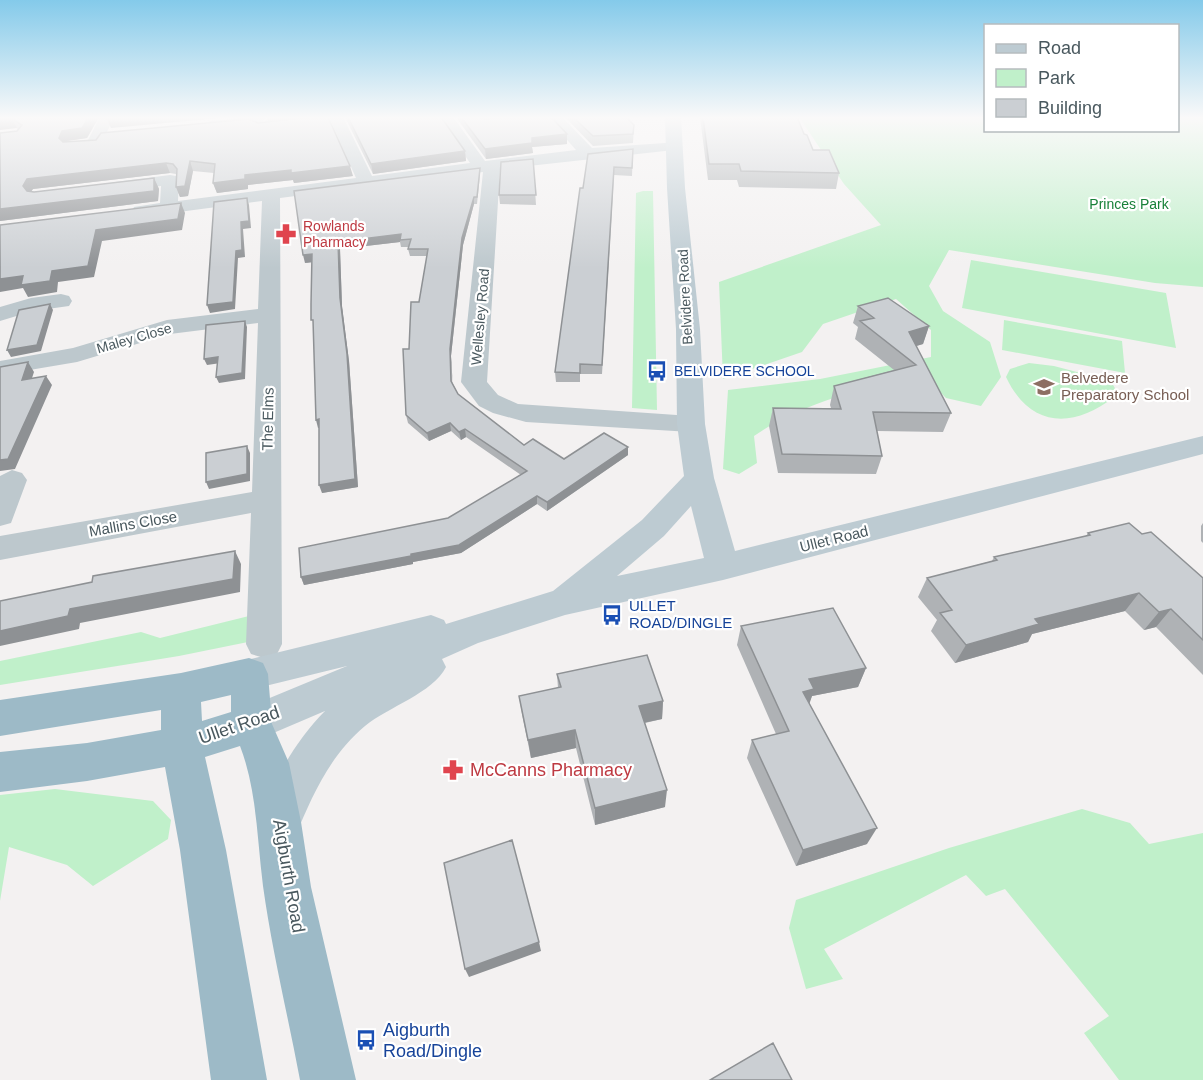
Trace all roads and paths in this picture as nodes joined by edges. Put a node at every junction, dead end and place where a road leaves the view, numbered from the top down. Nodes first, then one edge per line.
1 (360, 167) edge
2 (476, 167) edge
3 (487, 167) edge
4 (676, 167) edge
5 (190, 178) edge
6 (170, 180) junction
7 (366, 181) junction
8 (94, 189) edge
9 (271, 195) junction
10 (169, 207) junction
11 (122, 213) edge
12 (61, 301) dead end
13 (0, 314) edge
14 (269, 315) junction
15 (0, 368) edge
16 (691, 424) junction
17 (1203, 445) edge
18 (699, 478) junction
19 (12, 480) dead end
20 (266, 500) junction
21 (0, 515) edge
22 (0, 548) edge
23 (723, 567) junction
24 (564, 601) junction
25 (466, 632) junction
26 (256, 659) junction
27 (182, 690) junction
28 (0, 718) edge
29 (252, 724) junction
30 (182, 745) junction
31 (0, 772) edge
32 (279, 822) junction
33 (239, 1080) edge
34 (328, 1080) edge

1 - 7 street
2 - 7 street
3 - 16 street, Wellesley Road
4 - 16 main road, Belvidere Road
5 - 6 street
6 - 8 street
6 - 10 street
7 - 9 street
9 - 10 street
9 - 14 street, The Elms
10 - 11 street
12 - 13 street
14 - 15 street, Maley Close
14 - 20 street, The Elms
16 - 18 main road, Belvidere Road
17 - 23 main road, Ullet Road
18 - 23 main road, Belvidere Road
18 - 24 main road
19 - 21 street
20 - 22 street, Mallins Close
20 - 26 street, The Elms
23 - 24 main road, Ullet Road
24 - 25 main road, Ullet Road
25 - 26 main road, Ullet Road
25 - 29 main road, Ullet Road
25 - 32 main road
26 - 27 highway, Ullet Road
26 - 29 highway, Aigburth Road
27 - 28 highway, Ullet Road
27 - 30 highway
29 - 30 highway, Ullet Road
29 - 32 highway, Aigburth Road
30 - 31 highway, Ullet Road
30 - 33 highway
32 - 34 highway, Aigburth Road

